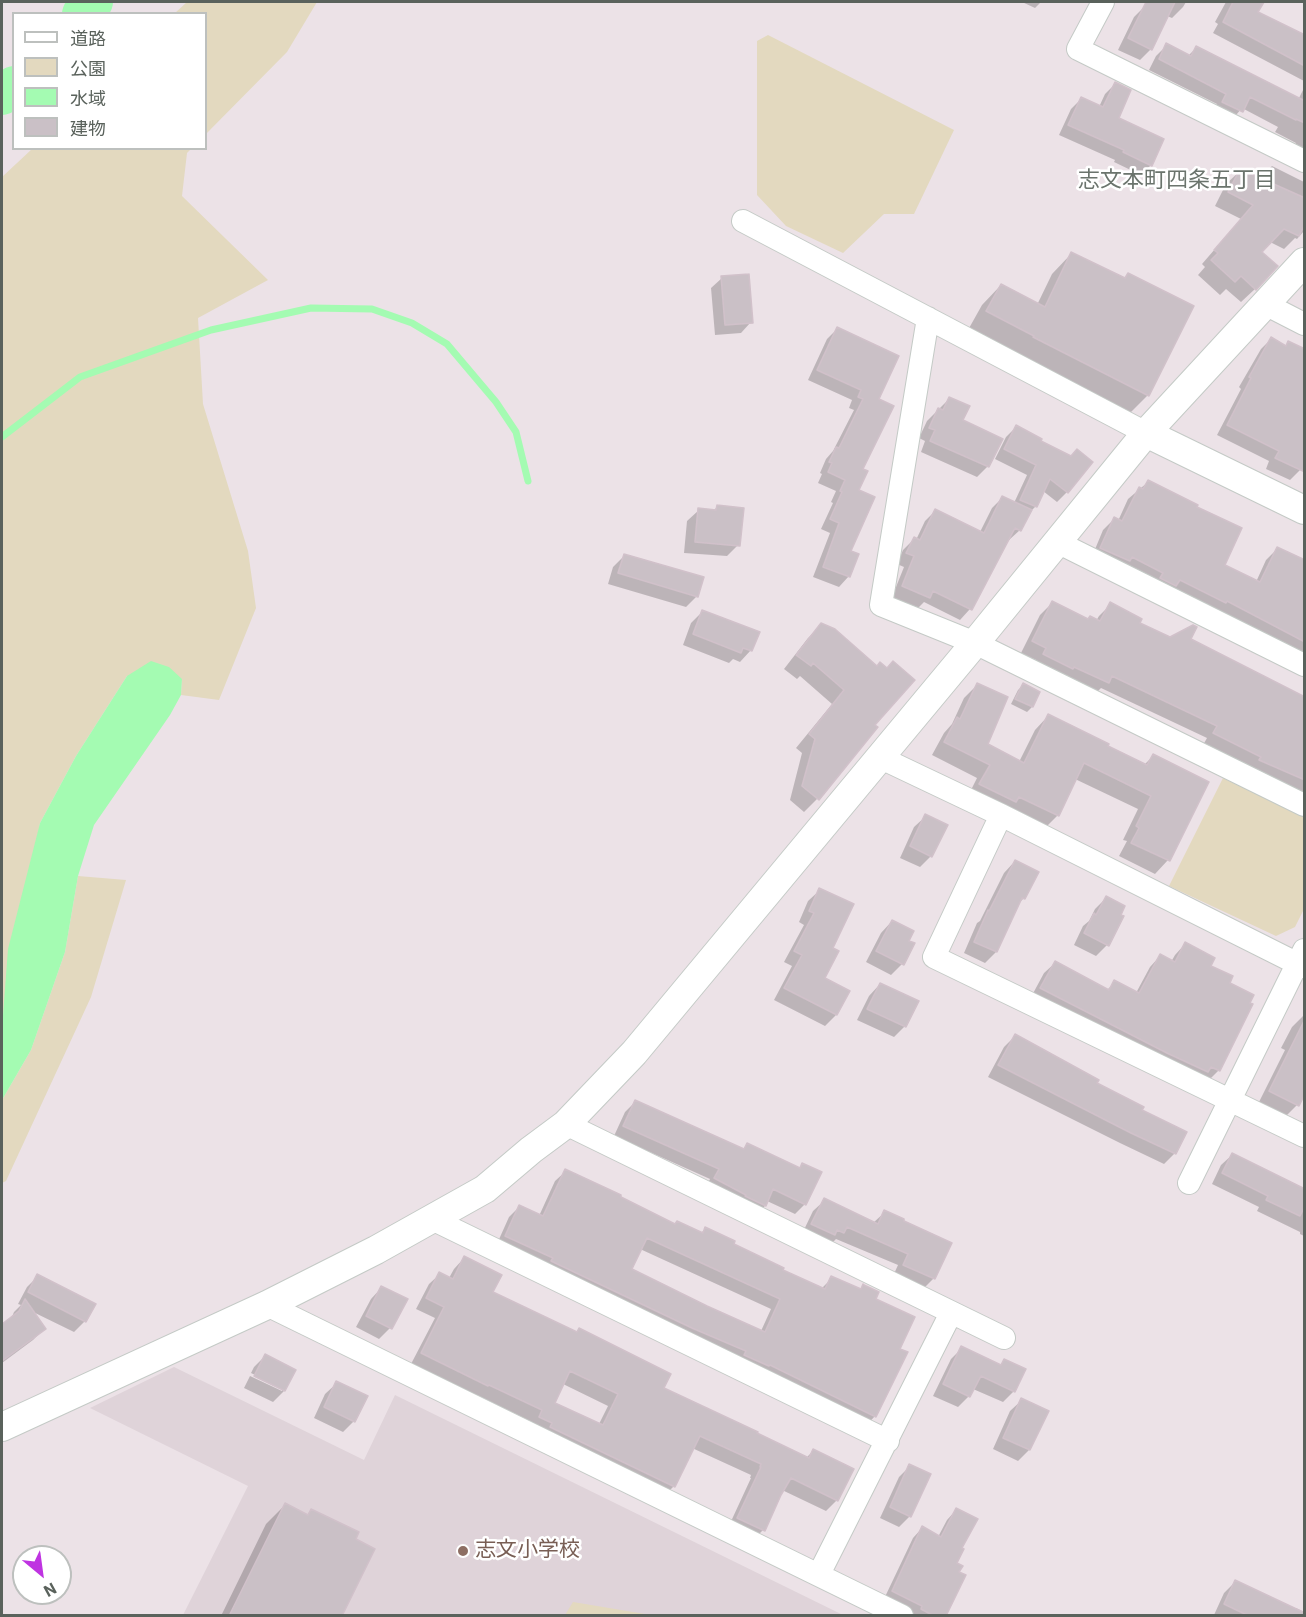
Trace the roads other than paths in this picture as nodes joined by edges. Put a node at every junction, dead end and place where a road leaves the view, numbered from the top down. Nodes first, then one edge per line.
1 (1103, 2) edge
2 (1305, 161) edge
3 (743, 221) dead end
4 (1305, 262) edge
5 (1265, 304) junction
6 (928, 318) junction
7 (1305, 324) edge
8 (1146, 433) junction
9 (1305, 510) edge
10 (1057, 542) junction
11 (975, 643) junction
12 (1305, 665) edge
13 (879, 757) junction
14 (1305, 805) edge
15 (1001, 816) junction
16 (1302, 960) edge
17 (1231, 1100) junction
18 (566, 1124) junction
19 (1305, 1136) edge
20 (1190, 1183) dead end
21 (432, 1219) junction
22 (267, 1305) junction
23 (951, 1313) junction
24 (1004, 1338) dead end
25 (2, 1427) edge
26 (888, 1441) junction
27 (819, 1574) junction
28 (902, 1616) edge

1 - 2 street
3 - 6 street
4 - 5 street
5 - 7 street
5 - 8 street
6 - 8 street
6 - 11 street
8 - 9 street
8 - 10 street
10 - 11 street
10 - 12 street
11 - 13 street
11 - 14 street
13 - 15 street
13 - 18 street
15 - 16 street
15 - 17 street
16 - 17 street
17 - 19 street
17 - 20 street
18 - 21 street
18 - 23 street
21 - 22 street
21 - 26 street
22 - 25 street
22 - 27 street
23 - 24 street
23 - 26 street
26 - 27 street
27 - 28 street

